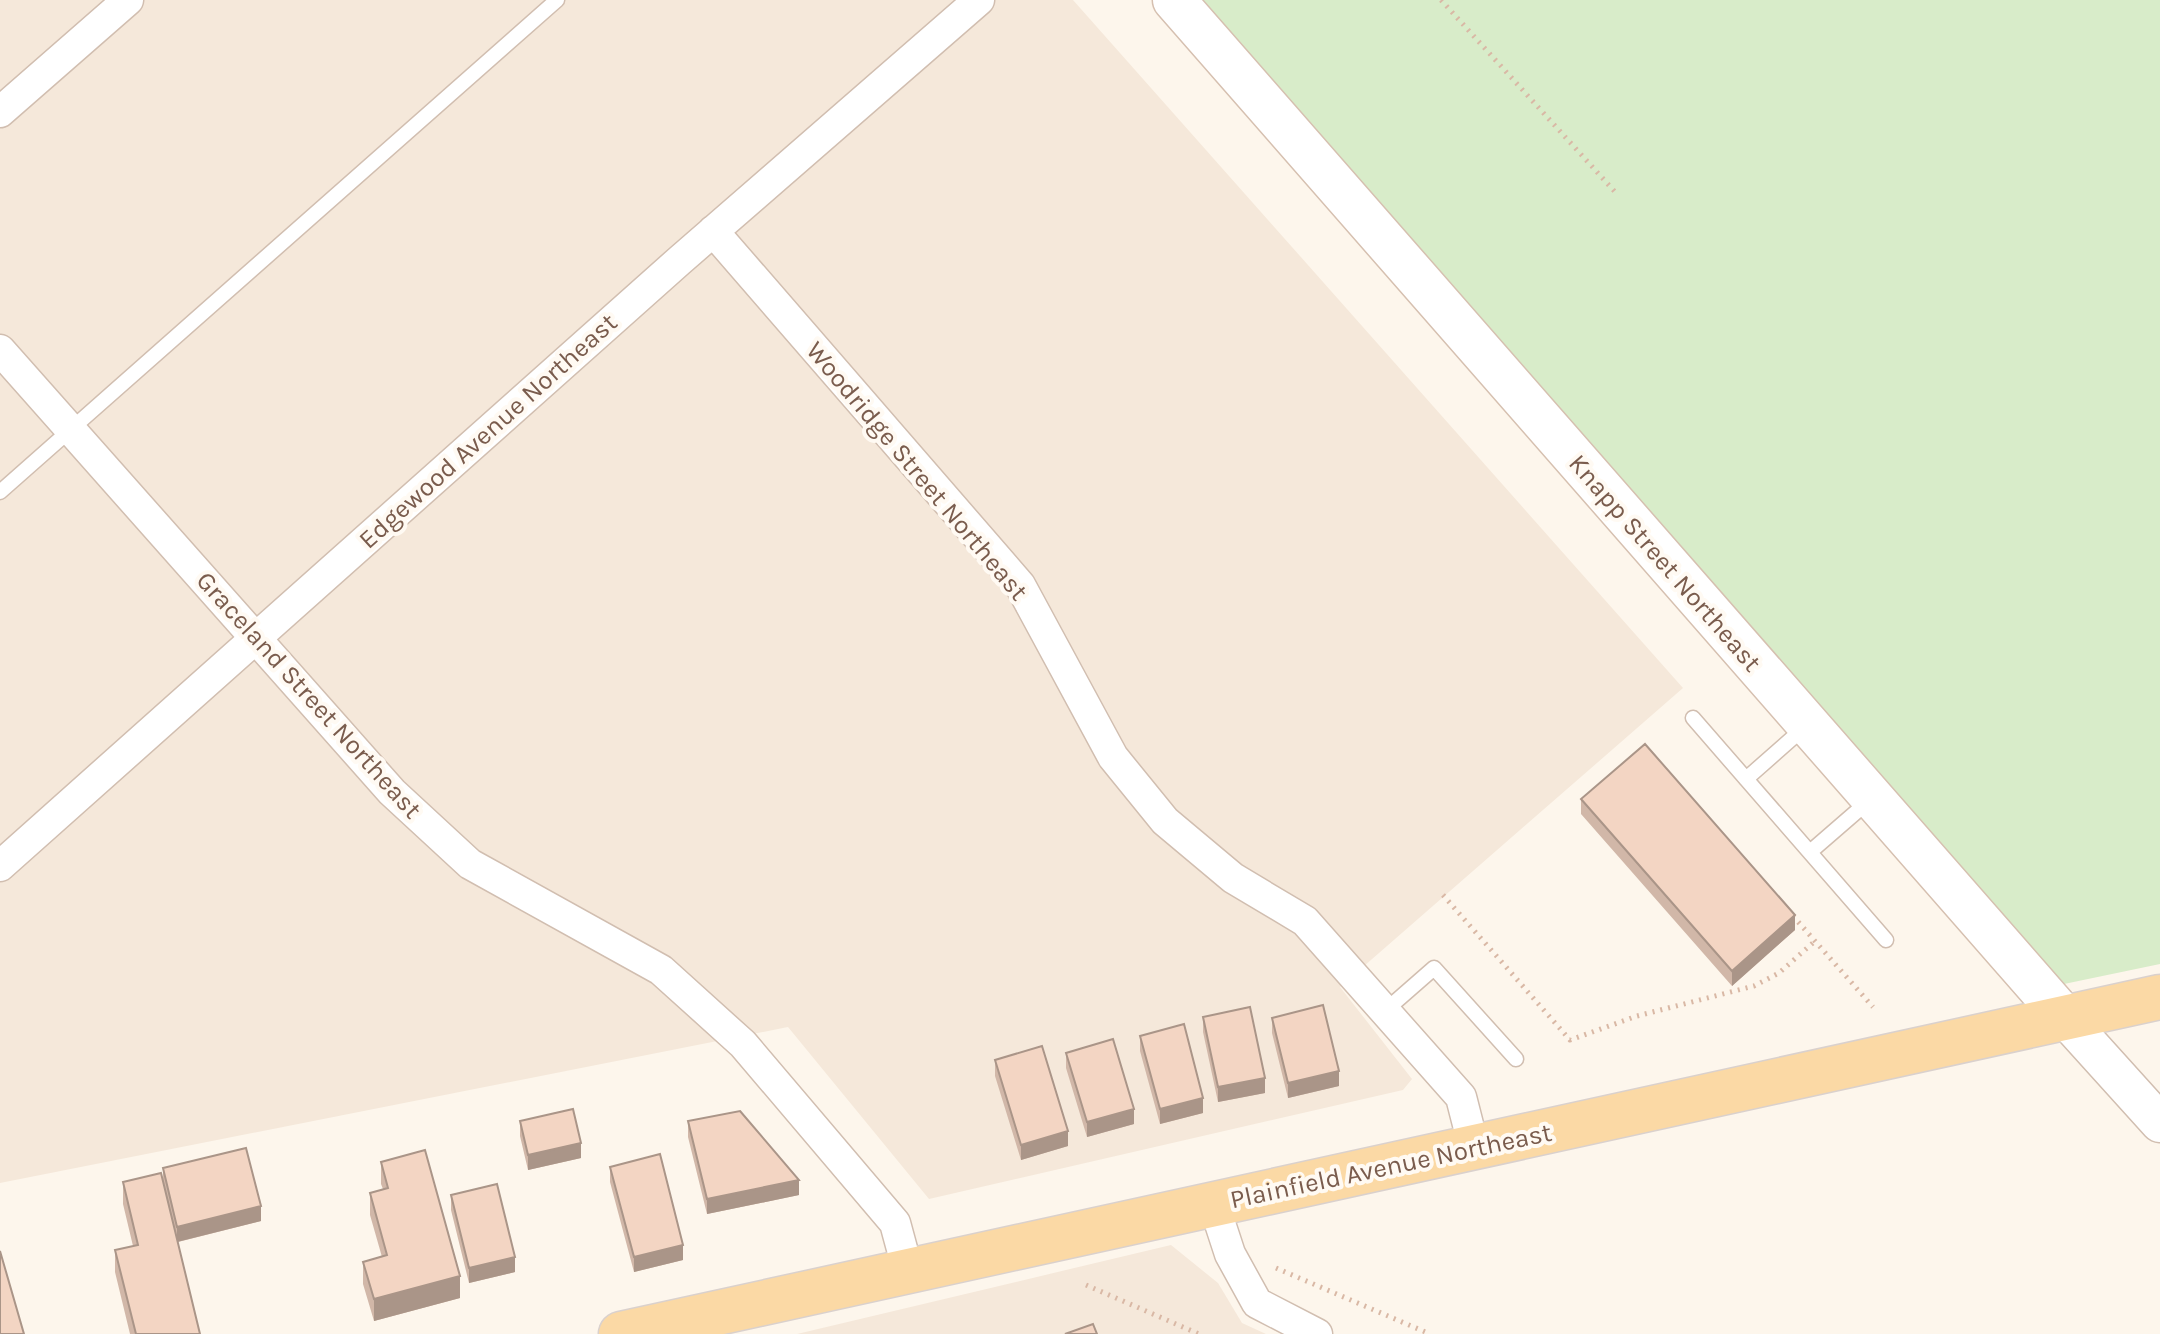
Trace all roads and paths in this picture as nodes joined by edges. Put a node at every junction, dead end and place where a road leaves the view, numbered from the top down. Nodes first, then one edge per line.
1 (128, 0) edge
2 (557, 0) edge
3 (979, 0) edge
4 (1174, 0) edge
5 (1441, 0) edge
6 (0, 112) edge
7 (1616, 193) dead end
8 (713, 231) junction
9 (0, 350) edge
10 (70, 429) junction
11 (0, 492) edge
12 (255, 638) junction
13 (1693, 718) dead end
14 (1807, 726) junction
15 (1746, 779) junction
16 (1871, 799) junction
17 (1810, 852) junction
18 (0, 866) edge
19 (1443, 895) dead end
20 (1784, 906) edge
21 (1886, 940) dead end
22 (1815, 941) junction
23 (2160, 997) edge
24 (1873, 1007) dead end
25 (1386, 1010) junction
26 (2066, 1019) junction
27 (1516, 1059) dead end
28 (2160, 1123) edge
29 (1474, 1148) junction
30 (1214, 1205) junction
31 (1270, 1257) dead end
32 (908, 1271) junction
33 (1086, 1285) dead end
34 (728, 1322) edge
35 (621, 1334) edge
36 (1199, 1334) edge
37 (1317, 1334) edge
38 (1430, 1334) edge

1 - 6 street
2 - 10 lane
3 - 8 street, Edgewood Avenue Northeast
4 - 14 main road, Knapp Street Northeast
5 - 7 path
8 - 12 street, Edgewood Avenue Northeast
8 - 25 street, Woodridge Street Northeast
9 - 10 street, Graceland Street Northeast
10 - 11 lane
10 - 12 street, Graceland Street Northeast
12 - 18 street, Edgewood Avenue Northeast
12 - 32 street, Graceland Street Northeast
13 - 15 lane
14 - 15 lane
14 - 16 main road, Knapp Street Northeast
15 - 17 lane
16 - 17 lane
16 - 26 main road, Knapp Street Northeast
17 - 21 lane
19 - 22 path
20 - 22 path
22 - 24 path
23 - 26 main road, Plainfield Avenue Northeast
25 - 27 lane
25 - 29 street, Woodridge Street Northeast
26 - 28 street, Knapp Street Northeast
26 - 29 main road, Plainfield Avenue Northeast
29 - 30 main road, Plainfield Avenue Northeast
30 - 32 main road, Plainfield Avenue Northeast
30 - 37 street
31 - 38 path
32 - 34 main road, Plainfield Avenue Northeast
33 - 36 path
34 - 35 main road, Plainfield Avenue Northeast

